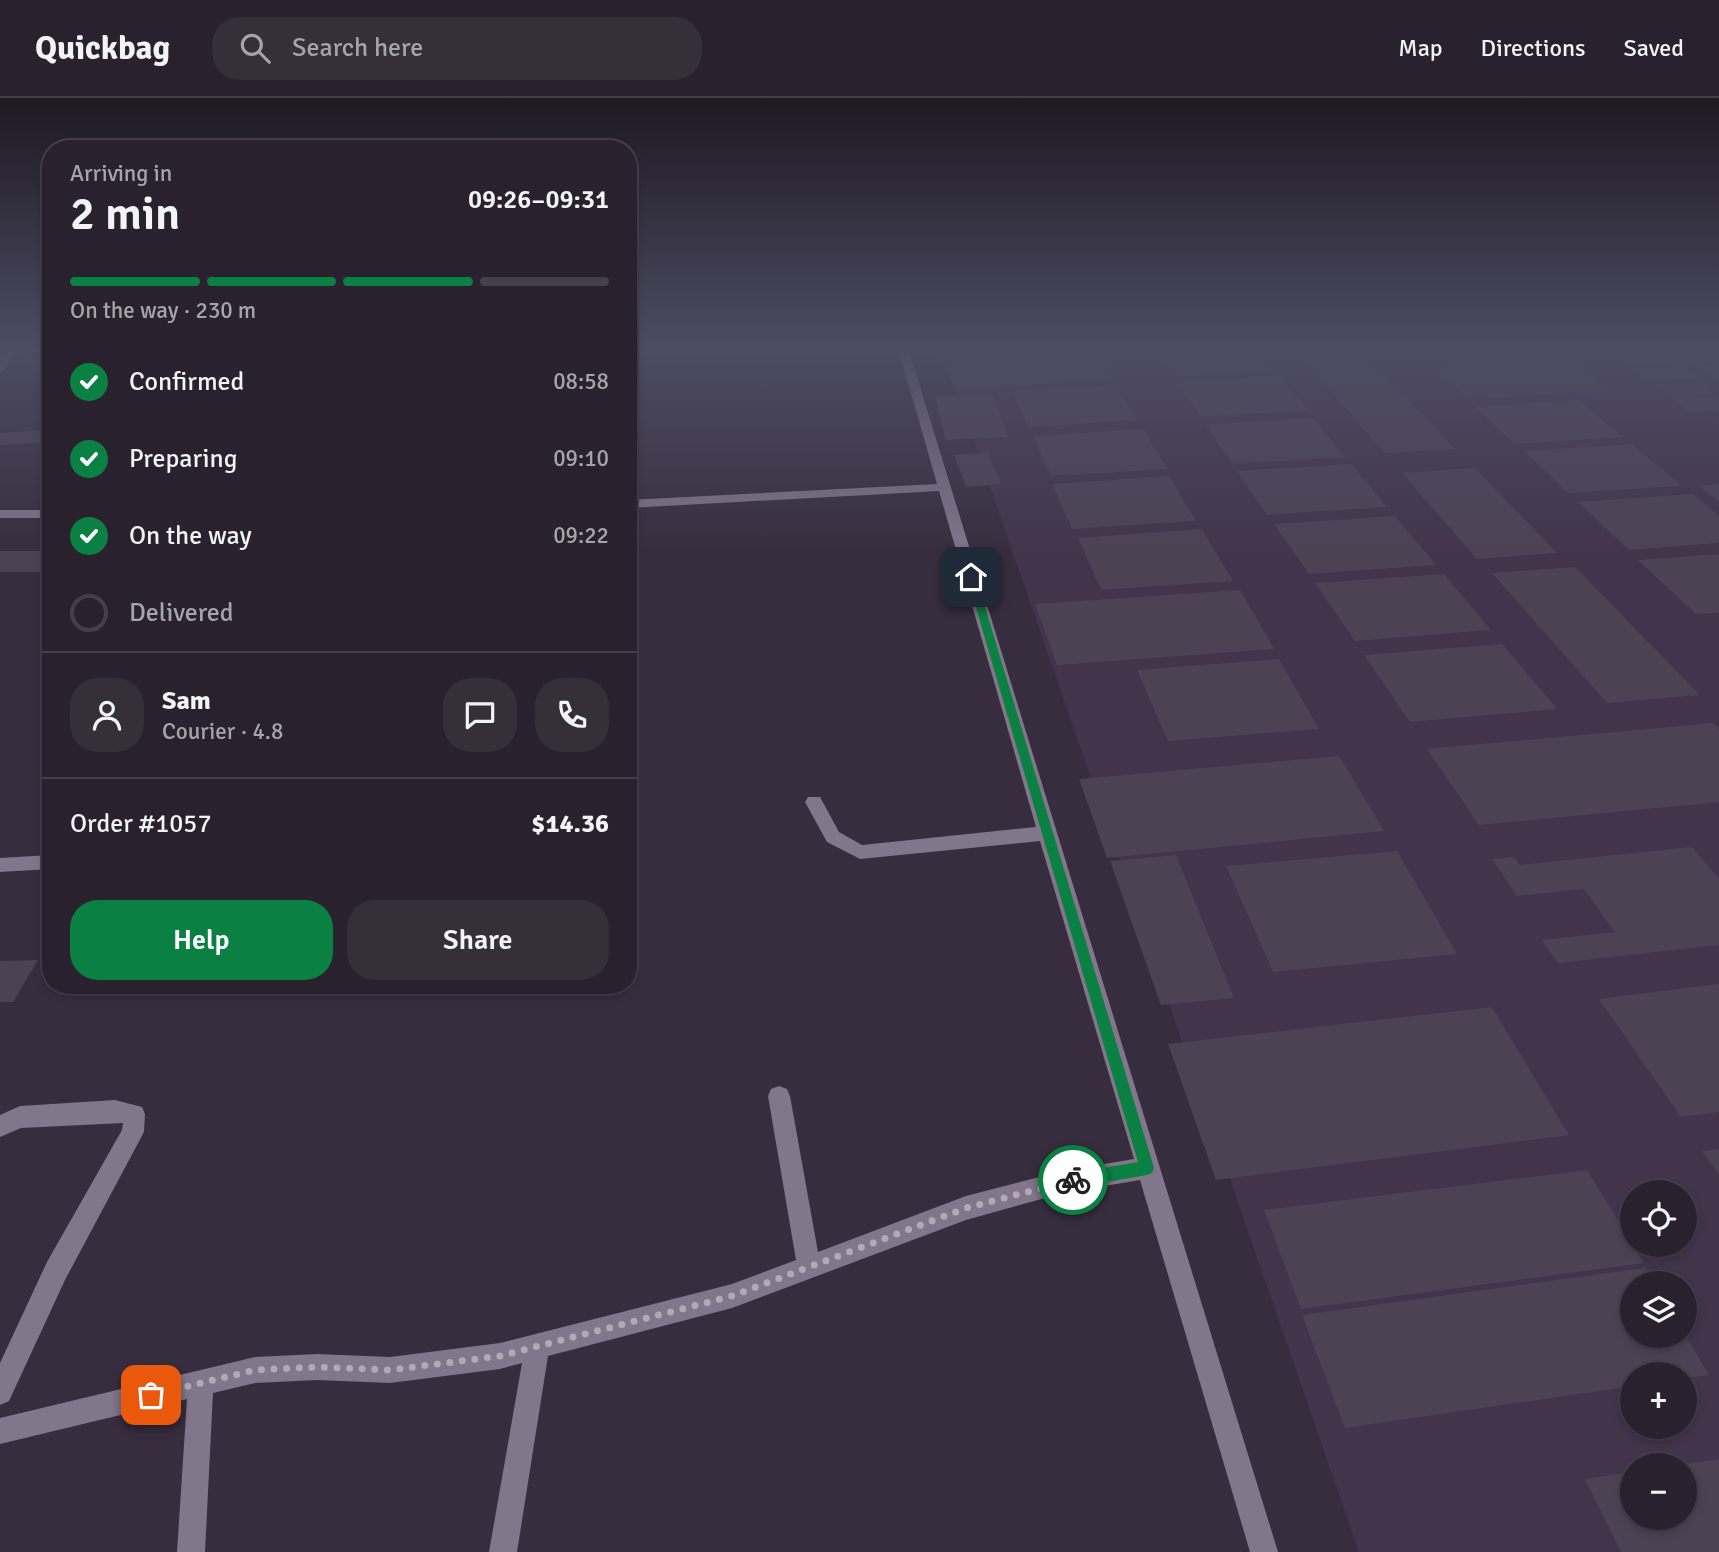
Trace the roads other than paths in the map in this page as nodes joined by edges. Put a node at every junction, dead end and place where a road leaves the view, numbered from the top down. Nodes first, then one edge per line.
1 (925, 419) edge
2 (945, 486) junction
3 (637, 503) edge
4 (42, 513) edge
5 (0, 514) edge
6 (814, 802) dead end
7 (1048, 833) junction
8 (42, 863) edge
9 (0, 865) edge
10 (779, 1096) dead end
11 (0, 1126) edge
12 (1147, 1168) junction
13 (809, 1267) junction
14 (537, 1347) junction
15 (201, 1383) junction
16 (0, 1392) edge
17 (0, 1431) edge
18 (191, 1552) edge
19 (503, 1552) edge
20 (1264, 1552) edge

1 - 2 street
2 - 3 street
2 - 7 street
4 - 5 street
6 - 7 street
7 - 12 street
8 - 9 street
10 - 13 street
11 - 16 street
12 - 13 street
12 - 20 street
13 - 14 street
14 - 15 street
14 - 19 street
15 - 17 street
15 - 18 street

